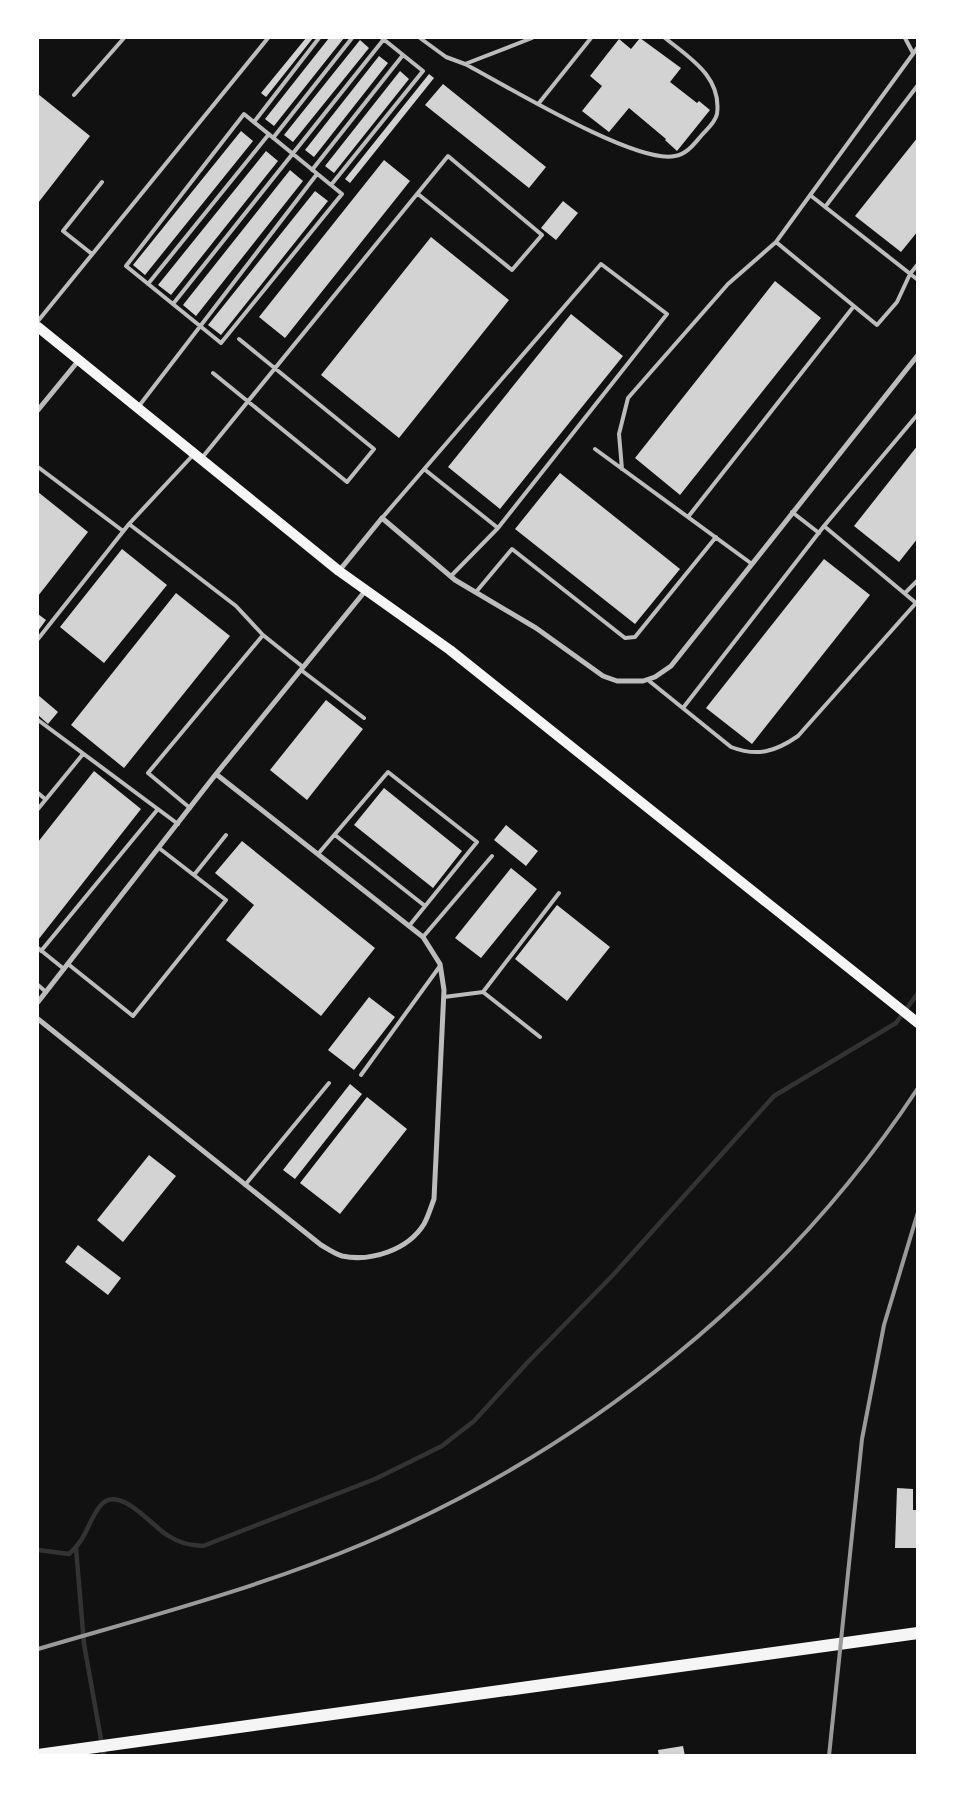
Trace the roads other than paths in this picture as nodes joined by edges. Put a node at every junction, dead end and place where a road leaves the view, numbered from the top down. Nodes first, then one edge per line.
1 (124, 38) edge
2 (268, 38) edge
3 (319, 38) edge
4 (352, 38) edge
5 (383, 38) edge
6 (420, 38) edge
7 (532, 38) edge
8 (591, 38) edge
9 (664, 38) edge
10 (905, 38) edge
11 (918, 47) edge
12 (913, 53) junction
13 (404, 56) junction
14 (466, 64) junction
15 (918, 85) edge
16 (74, 95) dead end
17 (539, 103) junction
18 (254, 122) junction
19 (269, 134) junction
20 (273, 138) junction
21 (292, 154) junction
22 (312, 170) junction
23 (317, 174) junction
24 (102, 182) dead end
25 (331, 185) junction
26 (418, 194) junction
27 (810, 195) junction
28 (825, 207) junction
29 (776, 242) junction
30 (92, 254) junction
31 (918, 264) edge
32 (910, 274) junction
33 (918, 280) edge
34 (148, 284) junction
35 (173, 304) junction
36 (854, 306) junction
37 (38, 322) edge
38 (200, 326) junction
39 (38, 327) edge
40 (239, 339) dead end
41 (918, 355) edge
42 (79, 360) junction
43 (275, 368) junction
44 (213, 373) dead end
45 (248, 402) junction
46 (138, 408) junction
47 (38, 410) edge
48 (918, 414) edge
49 (595, 448) dead end
50 (198, 456) junction
51 (38, 467) edge
52 (622, 468) junction
53 (424, 469) junction
54 (792, 512) junction
55 (688, 517) junction
56 (382, 518) junction
57 (129, 524) junction
58 (824, 526) junction
59 (498, 528) junction
60 (123, 531) junction
61 (819, 533) junction
62 (716, 537) junction
63 (752, 564) junction
64 (339, 571) junction
65 (451, 576) junction
66 (918, 580) edge
67 (366, 590) junction
68 (476, 592) junction
69 (905, 594) junction
70 (263, 635) junction
71 (38, 639) edge
72 (302, 668) junction
73 (648, 680) junction
74 (682, 708) junction
75 (364, 718) dead end
76 (38, 720) edge
77 (82, 754) junction
78 (216, 774) junction
79 (38, 793) edge
80 (45, 799) junction
81 (190, 808) junction
82 (38, 809) edge
83 (158, 809) junction
84 (178, 824) junction
85 (226, 835) dead end
86 (335, 835) junction
87 (159, 848) junction
88 (318, 854) junction
89 (492, 856) dead end
90 (194, 875) junction
91 (560, 893) dead end
92 (425, 906) junction
93 (410, 926) junction
94 (423, 937) junction
95 (39, 949) edge
96 (66, 966) junction
97 (440, 966) junction
98 (38, 985) edge
99 (46, 992) junction
100 (483, 992) junction
101 (444, 997) junction
102 (38, 1002) edge
103 (38, 1019) edge
104 (918, 1023) edge
105 (540, 1037) dead end
106 (361, 1075) dead end
107 (329, 1083) dead end
108 (244, 1185) junction
109 (918, 1633) edge
110 (38, 1755) edge

1 - 16 lane
2 - 30 lane
3 - 18 lane
4 - 20 lane
5 - 13 lane
5 - 21 lane
6 - 14 lane
7 - 14 lane
8 - 17 lane
9 - 17 lane
10 - 12 lane
11 - 12 lane
12 - 27 lane
13 - 22 lane
13 - 25 lane
14 - 17 lane
15 - 28 lane
18 - 19 lane
18 - 34 lane
19 - 20 lane
19 - 34 lane
20 - 21 lane
21 - 22 lane
21 - 35 lane
22 - 23 lane
23 - 25 lane
23 - 38 lane
24 - 30 lane
25 - 38 lane
26 - 26 lane
26 - 43 lane
27 - 28 lane
27 - 29 lane
28 - 32 lane
29 - 36 lane
29 - 52 lane
30 - 37 lane
31 - 32 lane
32 - 33 lane
32 - 36 lane
34 - 35 lane
35 - 38 lane
36 - 55 lane
38 - 46 lane
39 - 42 main road
40 - 43 lane
41 - 54 street
42 - 46 main road
42 - 47 street
43 - 45 lane
43 - 45 lane
44 - 45 lane
45 - 50 lane
46 - 50 main road
48 - 58 lane
49 - 52 lane
50 - 57 lane
50 - 64 main road
51 - 60 lane
52 - 55 lane
53 - 56 lane
53 - 59 lane
53 - 59 lane
54 - 61 lane
54 - 63 street
55 - 62 lane
56 - 64 street
56 - 65 street
57 - 60 lane
57 - 70 lane
58 - 61 lane
58 - 69 lane
59 - 65 lane
60 - 71 lane
61 - 74 lane
62 - 63 lane
62 - 68 lane
63 - 73 street
64 - 67 main road
65 - 68 street
66 - 69 lane
67 - 72 street
67 - 104 main road
68 - 73 street
69 - 74 lane
70 - 72 lane
70 - 81 lane
72 - 75 lane
72 - 78 street
73 - 74 lane
76 - 77 lane
77 - 80 lane
77 - 83 lane
78 - 81 street
78 - 88 street
79 - 80 lane
80 - 82 lane
81 - 84 street
83 - 84 lane
83 - 95 lane
84 - 87 street
85 - 90 lane
86 - 88 lane
86 - 92 lane
86 - 92 lane
87 - 90 lane
87 - 96 street
88 - 93 street
89 - 94 lane
90 - 96 lane
91 - 100 lane
92 - 93 lane
93 - 94 street
94 - 97 street
95 - 96 lane
96 - 99 street
97 - 101 street
97 - 106 lane
98 - 99 lane
99 - 102 street
100 - 101 lane
100 - 105 lane
101 - 108 street
103 - 108 street
107 - 108 lane
109 - 110 main road

